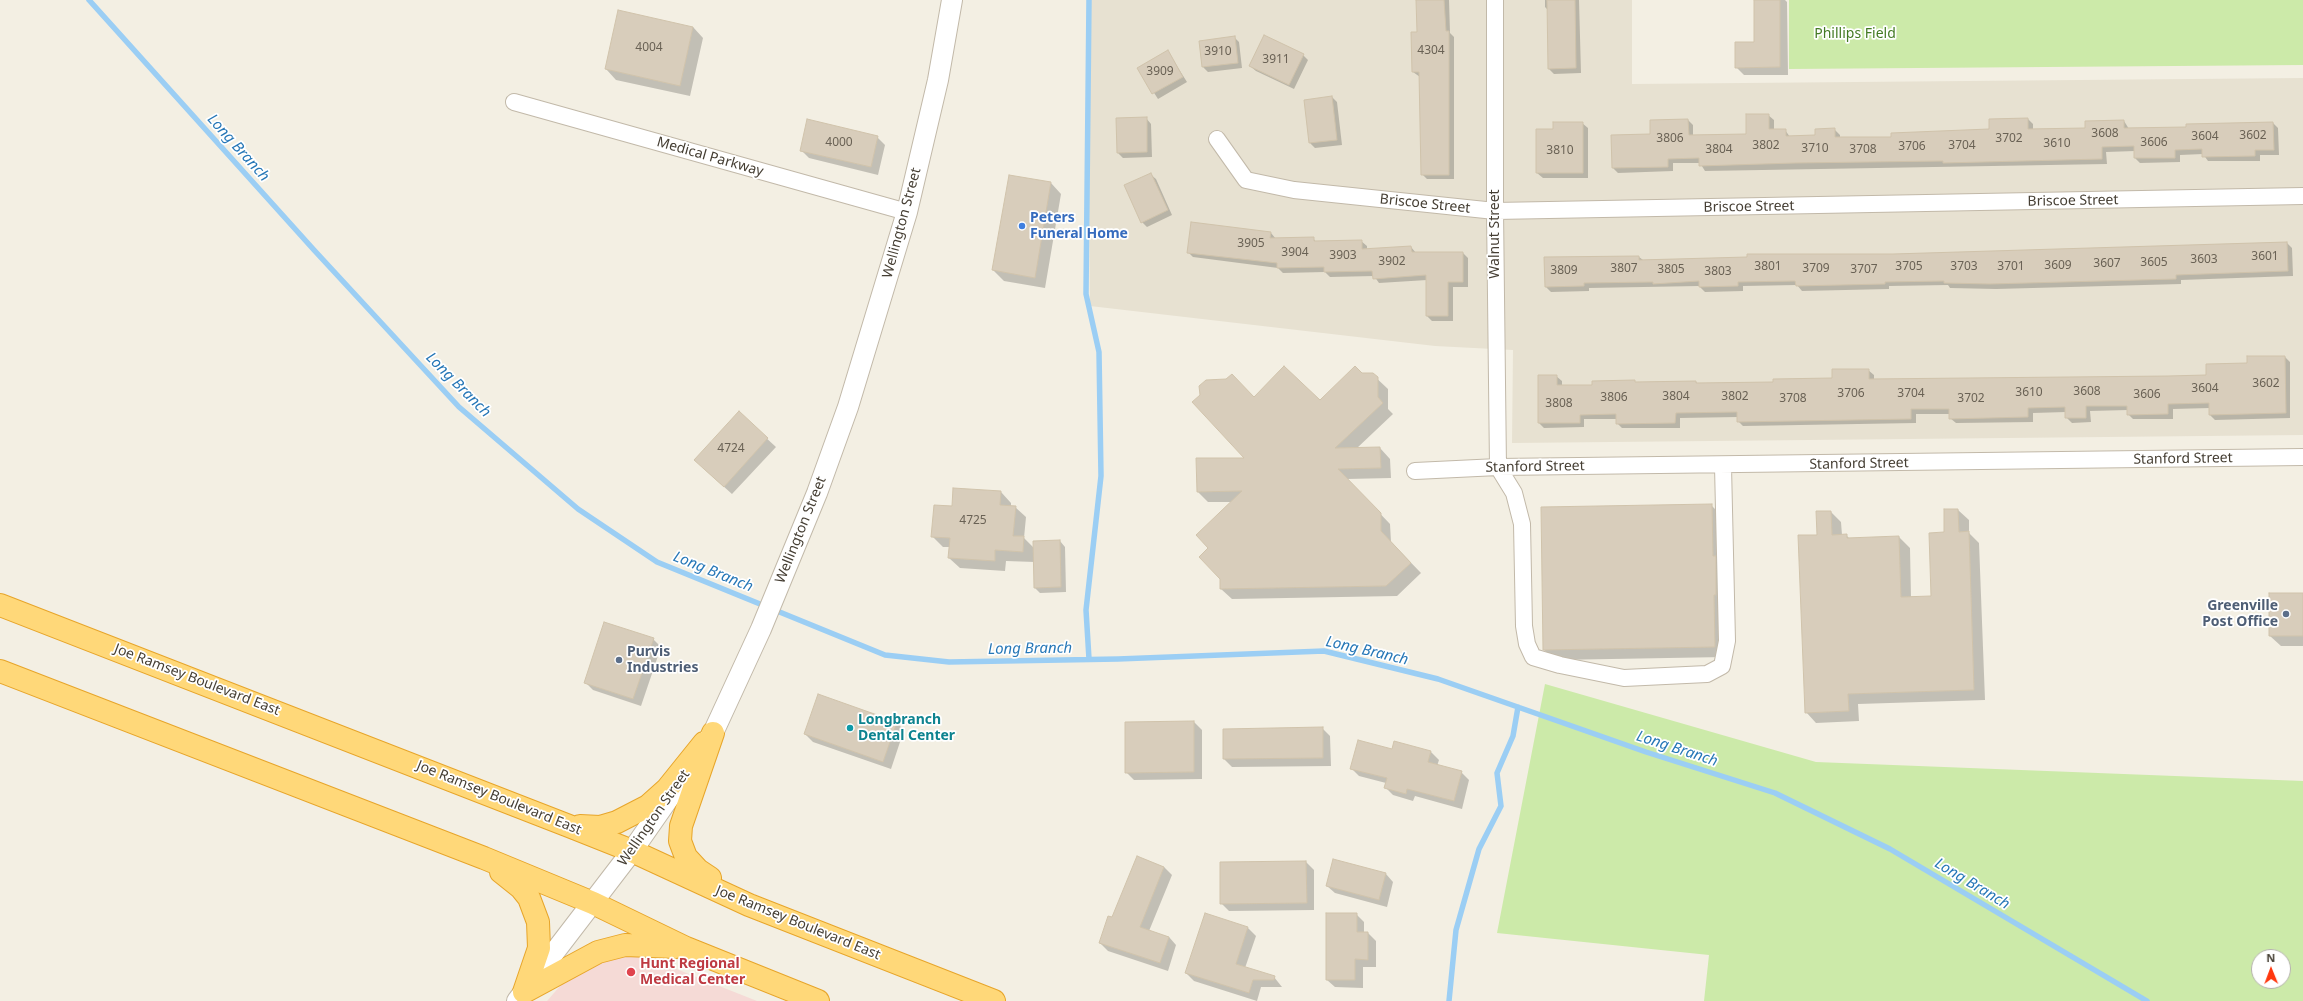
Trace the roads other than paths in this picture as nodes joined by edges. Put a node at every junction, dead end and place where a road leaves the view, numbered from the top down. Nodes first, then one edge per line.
1 (952, 0) edge
2 (1495, 0) edge
3 (514, 102) dead end
4 (1217, 139) dead end
5 (2303, 196) edge
6 (1495, 211) junction
7 (907, 212) junction
8 (2303, 457) edge
9 (1724, 466) junction
10 (1498, 467) junction
11 (1415, 471) dead end
12 (0, 605) edge
13 (0, 671) edge
14 (713, 733) junction
15 (570, 826) junction
16 (632, 851) junction
17 (484, 858) junction
18 (593, 903) junction
19 (749, 905) junction
20 (686, 948) junction
21 (521, 996) edge
22 (818, 1001) edge
23 (994, 1001) edge

1 - 7 street, Wellington Street
2 - 6 street, Walnut Street
3 - 7 street, Medical Parkway
4 - 6 street, Briscoe Street
5 - 6 street, Briscoe Street
6 - 10 street, Walnut Street
7 - 14 street, Wellington Street
8 - 9 street, Stanford Street
9 - 10 street, Stanford Street
9 - 10 street
10 - 11 street, Stanford Street
12 - 15 highway, Joe Ramsey Boulevard East
13 - 17 highway
14 - 15 highway
14 - 16 street, Wellington Street
14 - 19 highway
15 - 16 highway, Joe Ramsey Boulevard East
16 - 18 street, Wellington Street
16 - 19 highway, Joe Ramsey Boulevard East
17 - 18 highway
17 - 21 highway
18 - 20 highway
18 - 21 street, Wellington Street
19 - 23 highway, Joe Ramsey Boulevard East
20 - 21 highway
20 - 22 highway

